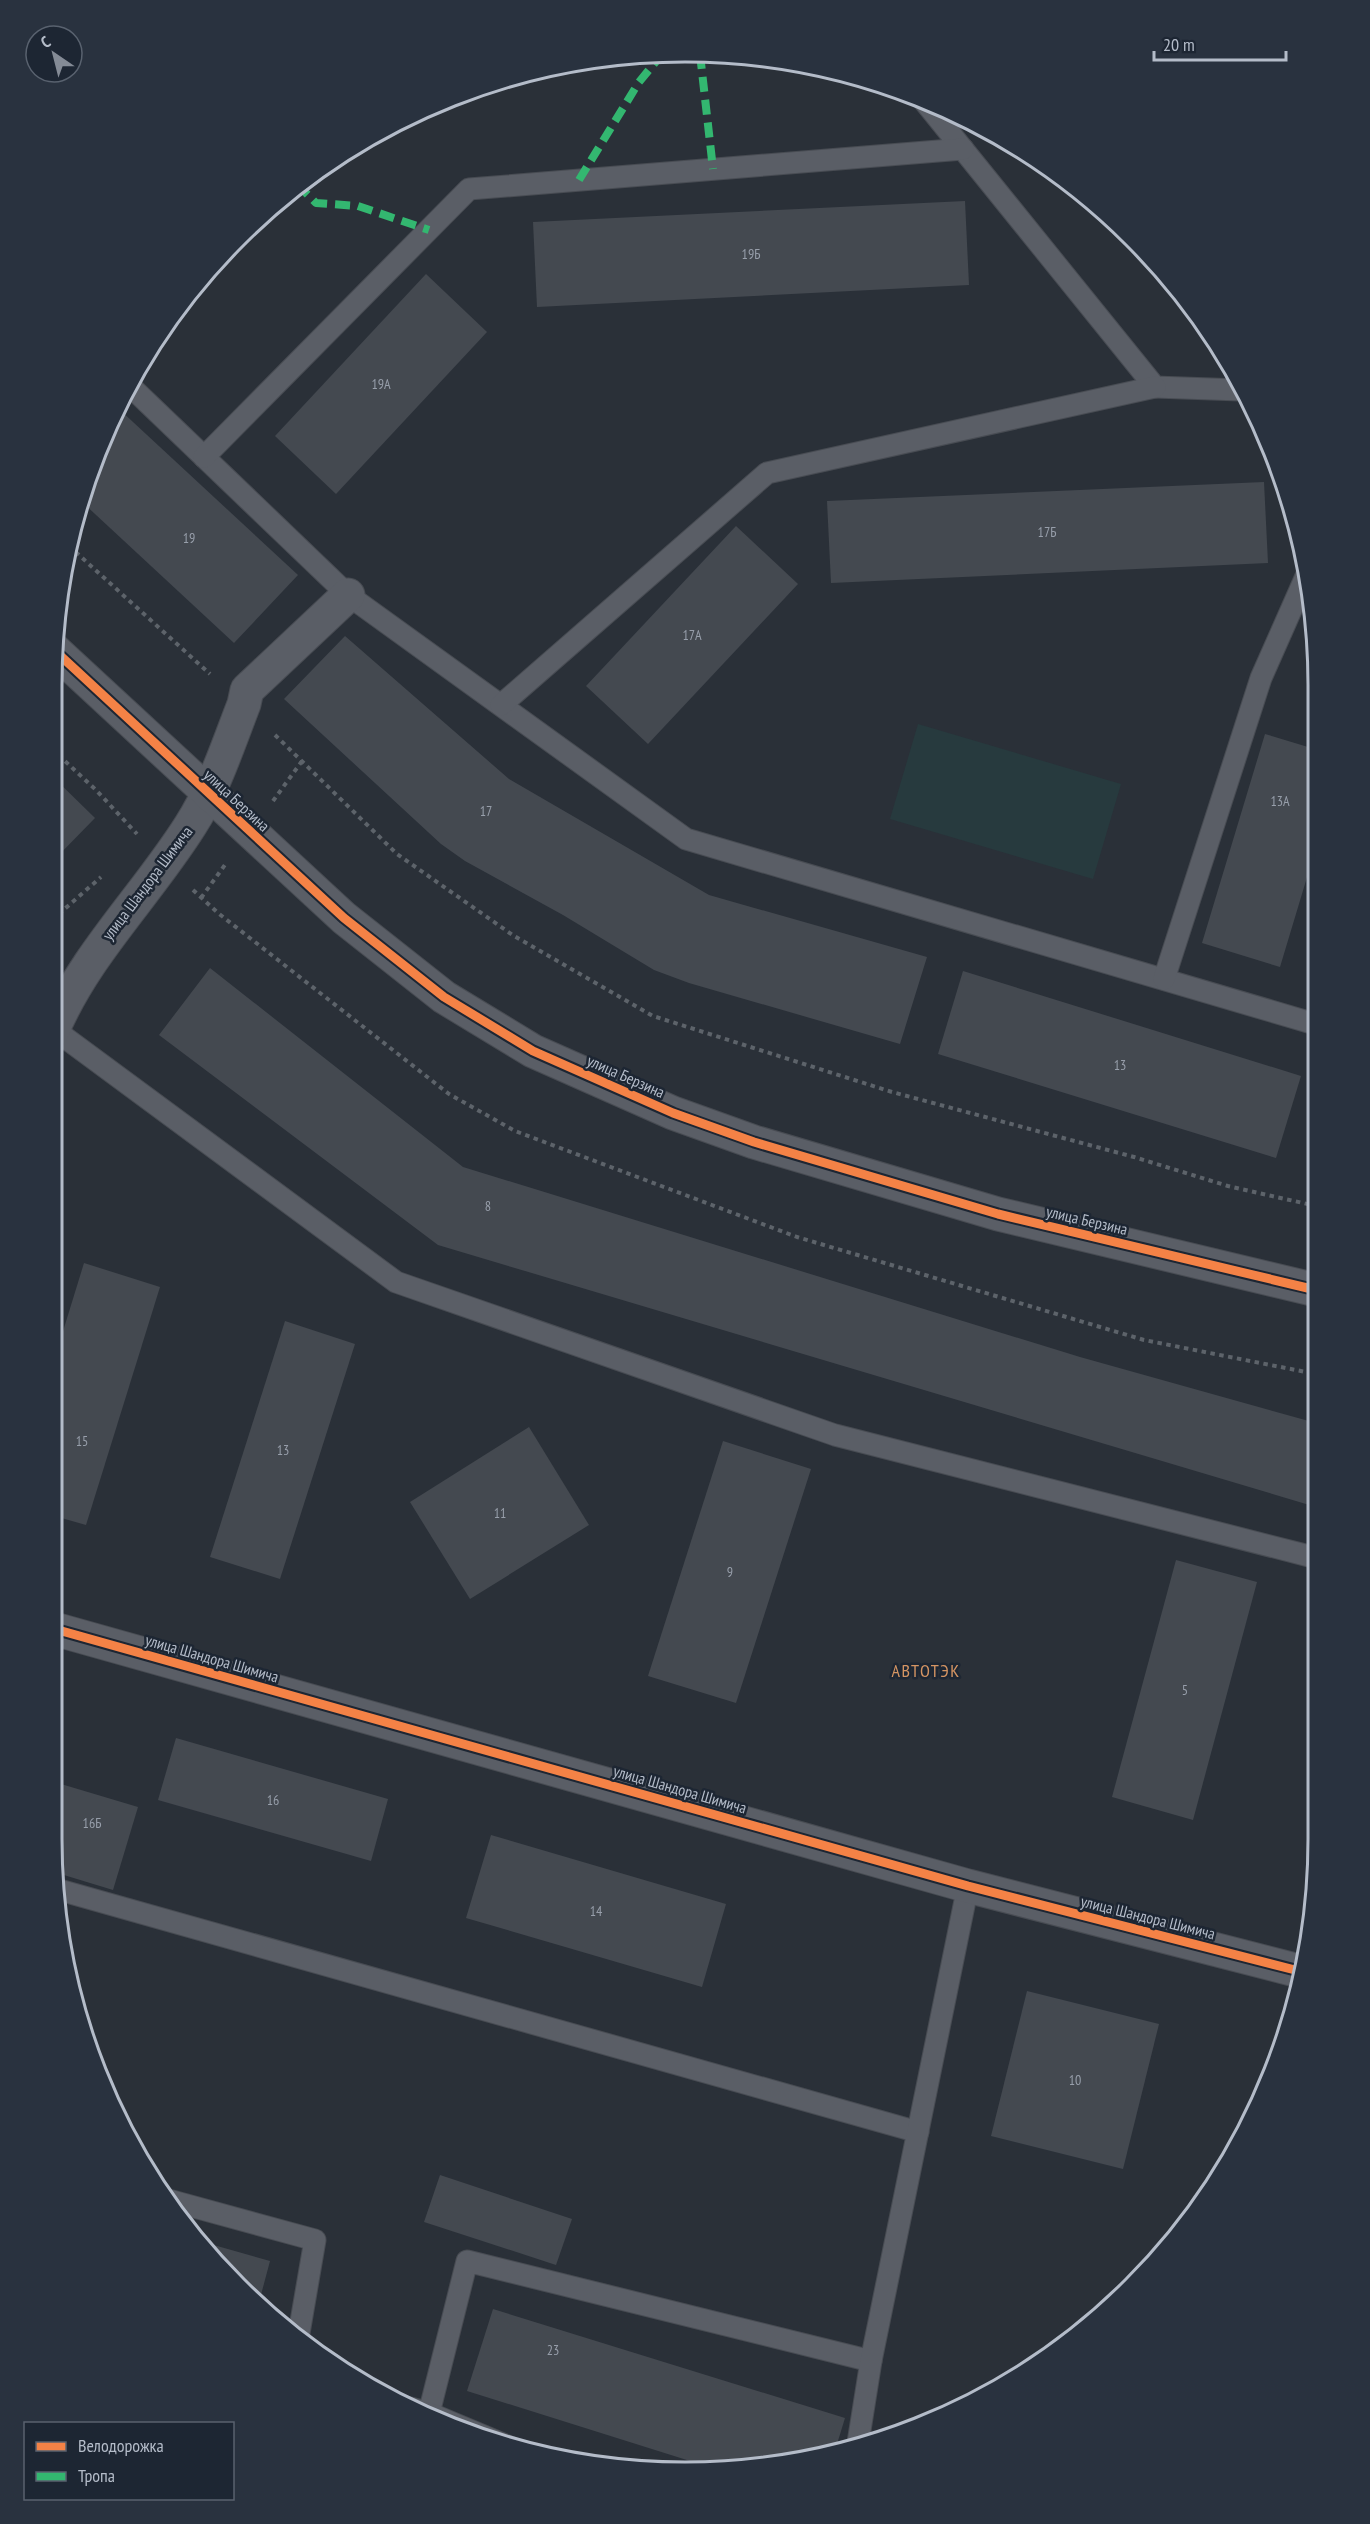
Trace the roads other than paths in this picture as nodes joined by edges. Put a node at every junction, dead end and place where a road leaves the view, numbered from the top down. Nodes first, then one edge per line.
1 (934, 114) edge
2 (963, 149) junction
3 (1155, 387) junction
4 (1234, 390) edge
5 (135, 391) edge
6 (204, 457) junction
7 (1301, 588) edge
8 (348, 595) junction
9 (63, 658) edge
10 (501, 705) junction
11 (208, 793) junction
12 (1164, 979) junction
13 (62, 1008) edge
14 (1308, 1022) edge
15 (62, 1035) edge
16 (1308, 1288) edge
17 (1308, 1556) edge
18 (62, 1631) edge
19 (968, 1886) junction
20 (64, 1891) edge
21 (1295, 1970) edge
22 (918, 2132) junction
23 (179, 2203) edge
24 (300, 2329) edge
25 (872, 2361) junction
26 (422, 2404) edge
27 (859, 2437) edge

1 - 2 lane
2 - 3 lane
2 - 6 lane
3 - 4 lane
3 - 10 lane
5 - 6 lane
6 - 8 lane
7 - 12 lane
8 - 10 lane
8 - 11 street, улица Шандора Шимича
9 - 11 street, улица Берзина
10 - 12 lane
11 - 13 street, улица Шандора Шимича
11 - 16 street, улица Берзина
12 - 14 lane
15 - 17 lane
18 - 19 street, улица Шандора Шимича
19 - 21 street, улица Шандора Шимича
19 - 22 lane
20 - 22 lane
22 - 25 lane
23 - 24 lane
25 - 26 lane
25 - 27 lane

